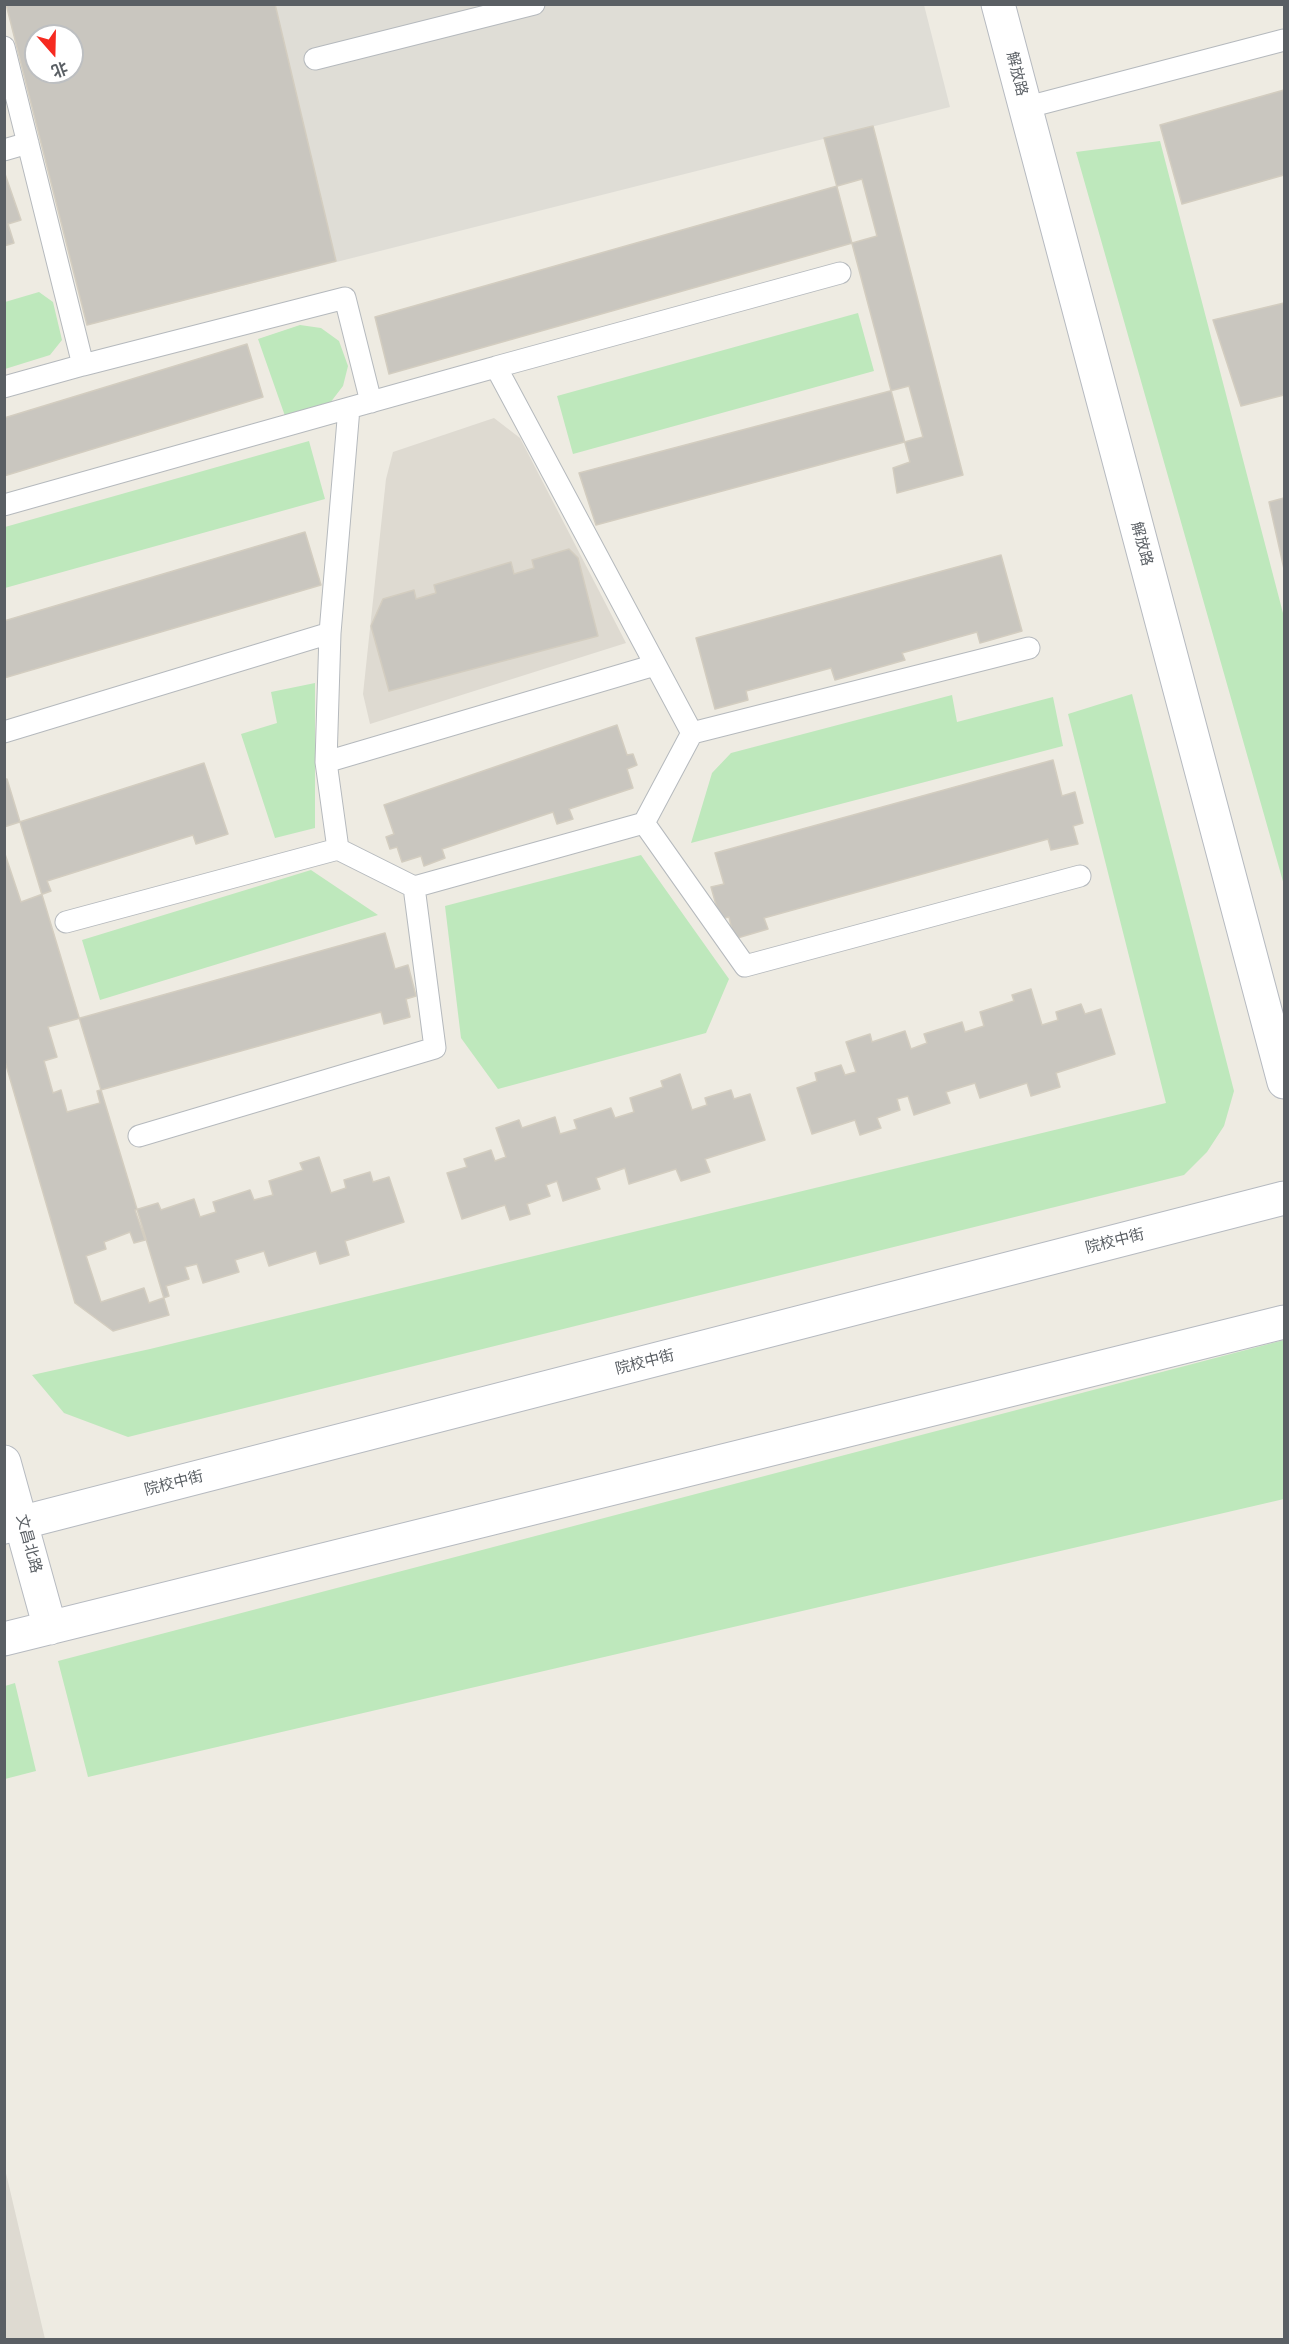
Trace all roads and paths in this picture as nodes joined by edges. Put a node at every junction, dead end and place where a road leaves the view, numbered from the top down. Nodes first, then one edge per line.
1 (534, 4) edge
2 (998, 4) edge
3 (1284, 40) edge
4 (4, 47) edge
5 (315, 59) dead end
6 (1024, 108) junction
7 (28, 143) junction
8 (4, 150) edge
9 (840, 273) dead end
10 (83, 365) junction
11 (496, 367) junction
12 (4, 387) edge
13 (371, 402) junction
14 (349, 408) junction
15 (4, 505) edge
16 (330, 633) junction
17 (1029, 648) dead end
18 (655, 665) junction
19 (4, 732) edge
20 (692, 733) junction
21 (326, 762) junction
22 (644, 823) junction
23 (338, 849) junction
24 (1080, 876) dead end
25 (414, 887) junction
26 (66, 922) dead end
27 (1284, 1082) edge
28 (139, 1136) dead end
29 (1284, 1198) edge
30 (1284, 1322) edge
31 (4, 1462) edge
32 (14, 1525) edge
33 (50, 1628) junction
34 (4, 1639) edge

1 - 5 lane
2 - 6 main road, 解放路
3 - 6 lane
4 - 7 lane
6 - 27 main road, 解放路
7 - 8 lane
7 - 10 lane
9 - 11 lane
10 - 12 lane
10 - 13 lane
11 - 13 lane
11 - 18 lane
13 - 14 lane
14 - 15 lane
14 - 16 lane
16 - 19 lane
16 - 21 lane
17 - 20 lane
18 - 20 lane
18 - 21 lane
20 - 22 lane
21 - 23 lane
22 - 24 lane
22 - 25 lane
23 - 25 lane
23 - 26 lane
25 - 28 lane
29 - 32 main road, 院校中街
30 - 33 main road
31 - 32 main road, 文昌北路
32 - 33 main road, 文昌北路
33 - 34 main road

